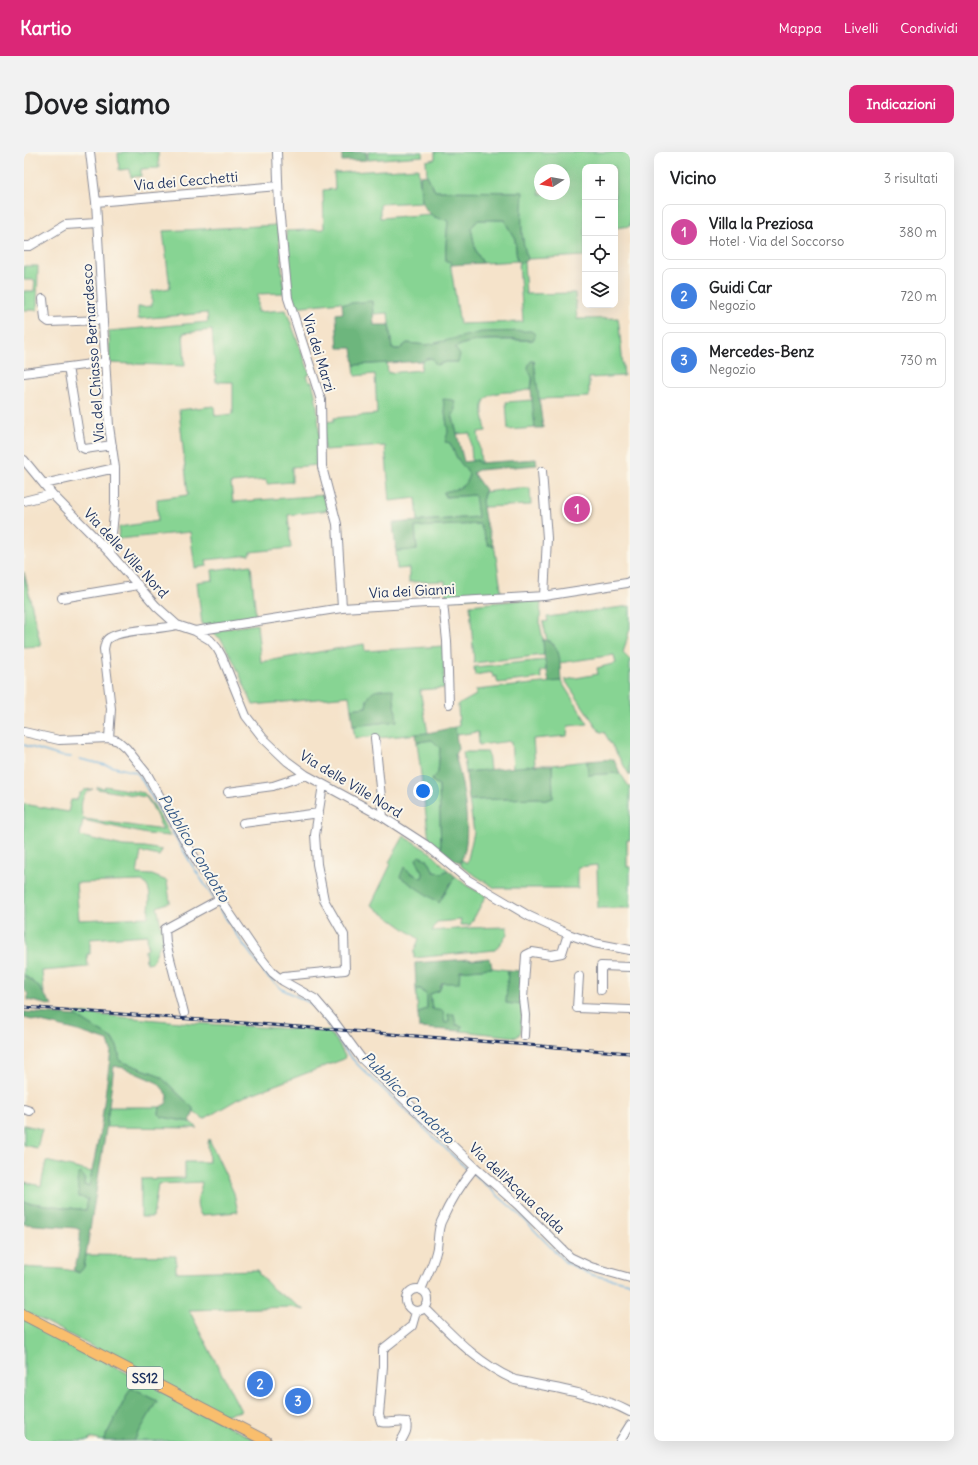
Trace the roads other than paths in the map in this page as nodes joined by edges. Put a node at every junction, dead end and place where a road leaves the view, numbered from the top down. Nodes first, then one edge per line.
1 (90, 152) edge
2 (276, 152) edge
3 (278, 186) junction
4 (96, 202) junction
5 (97, 223) junction
6 (24, 246) edge
7 (43, 299) dead end
8 (103, 320) junction
9 (106, 362) junction
10 (68, 367) junction
11 (24, 373) edge
12 (112, 444) junction
13 (24, 460) edge
14 (115, 468) junction
15 (542, 471) dead end
16 (44, 484) junction
17 (52, 494) junction
18 (24, 501) edge
19 (110, 553) junction
20 (630, 581) edge
21 (138, 585) junction
22 (544, 596) junction
23 (62, 598) dead end
24 (443, 603) junction
25 (342, 608) junction
26 (177, 625) junction
27 (195, 631) junction
28 (449, 704) dead end
29 (24, 732) edge
30 (109, 738) junction
31 (375, 738) dead end
32 (306, 775) junction
33 (323, 785) junction
34 (228, 792) dead end
35 (319, 813) junction
36 (383, 817) junction
37 (243, 823) dead end
38 (216, 902) junction
39 (568, 934) junction
40 (630, 950) edge
41 (630, 967) edge
42 (579, 976) dead end
43 (280, 979) junction
44 (601, 990) dead end
45 (630, 1010) edge
46 (184, 1013) dead end
47 (524, 1036) dead end
48 (472, 1171) junction
49 (630, 1278) edge
50 (421, 1290) junction
51 (425, 1308) junction
52 (416, 1312) junction
53 (24, 1315) edge
54 (630, 1412) edge
55 (630, 1425) edge
56 (266, 1441) edge
57 (401, 1441) edge
58 (620, 1441) edge

1 - 4 street, Via del Chiasso Bernardesco
2 - 3 street, Via dei Marzi
3 - 4 street, Via dei Cecchetti
3 - 25 street, Via dei Marzi
4 - 5 street, Via del Chiasso Bernardesco
5 - 6 street
5 - 8 street, Via del Chiasso Bernardesco
7 - 8 street
8 - 9 street, Via del Chiasso Bernardesco
9 - 10 street
9 - 12 street, Via del Chiasso Bernardesco
10 - 11 street
10 - 12 street
12 - 14 street, Via del Chiasso Bernardesco
13 - 16 street, Via delle Ville Nord
14 - 16 street
14 - 19 street, Via del Chiasso Bernardesco
15 - 22 street
16 - 17 street, Via delle Ville Nord
17 - 18 street
17 - 19 street, Via delle Ville Nord
19 - 21 street, Via delle Ville Nord
20 - 22 street, Via dei Gianni
21 - 23 street
21 - 26 street, Via delle Ville Nord
22 - 24 street, Via dei Gianni
24 - 25 street, Via dei Gianni
24 - 28 street
25 - 27 street, Via dei Gianni
26 - 27 street, Via delle Ville Nord
26 - 30 street
27 - 32 street, Via delle Ville Nord
29 - 30 street
30 - 38 street, Via dell'Acqua calda
31 - 36 street
32 - 33 street, Via delle Ville Nord
32 - 34 street
33 - 35 street
33 - 36 street, Via delle Ville Nord
35 - 37 street
35 - 43 street
36 - 39 street, Via delle Ville Nord
38 - 43 street, Via dell'Acqua calda
38 - 46 street
39 - 40 street, Via delle Ville Nord
39 - 47 street
41 - 44 street
42 - 45 street
43 - 48 street, Via dell'Acqua calda
48 - 49 street, Via dell'Acqua calda
48 - 50 street
50 - 51 street
50 - 52 street
51 - 52 street
51 - 54 street
52 - 57 street
53 - 56 main road, SS12
55 - 58 street

